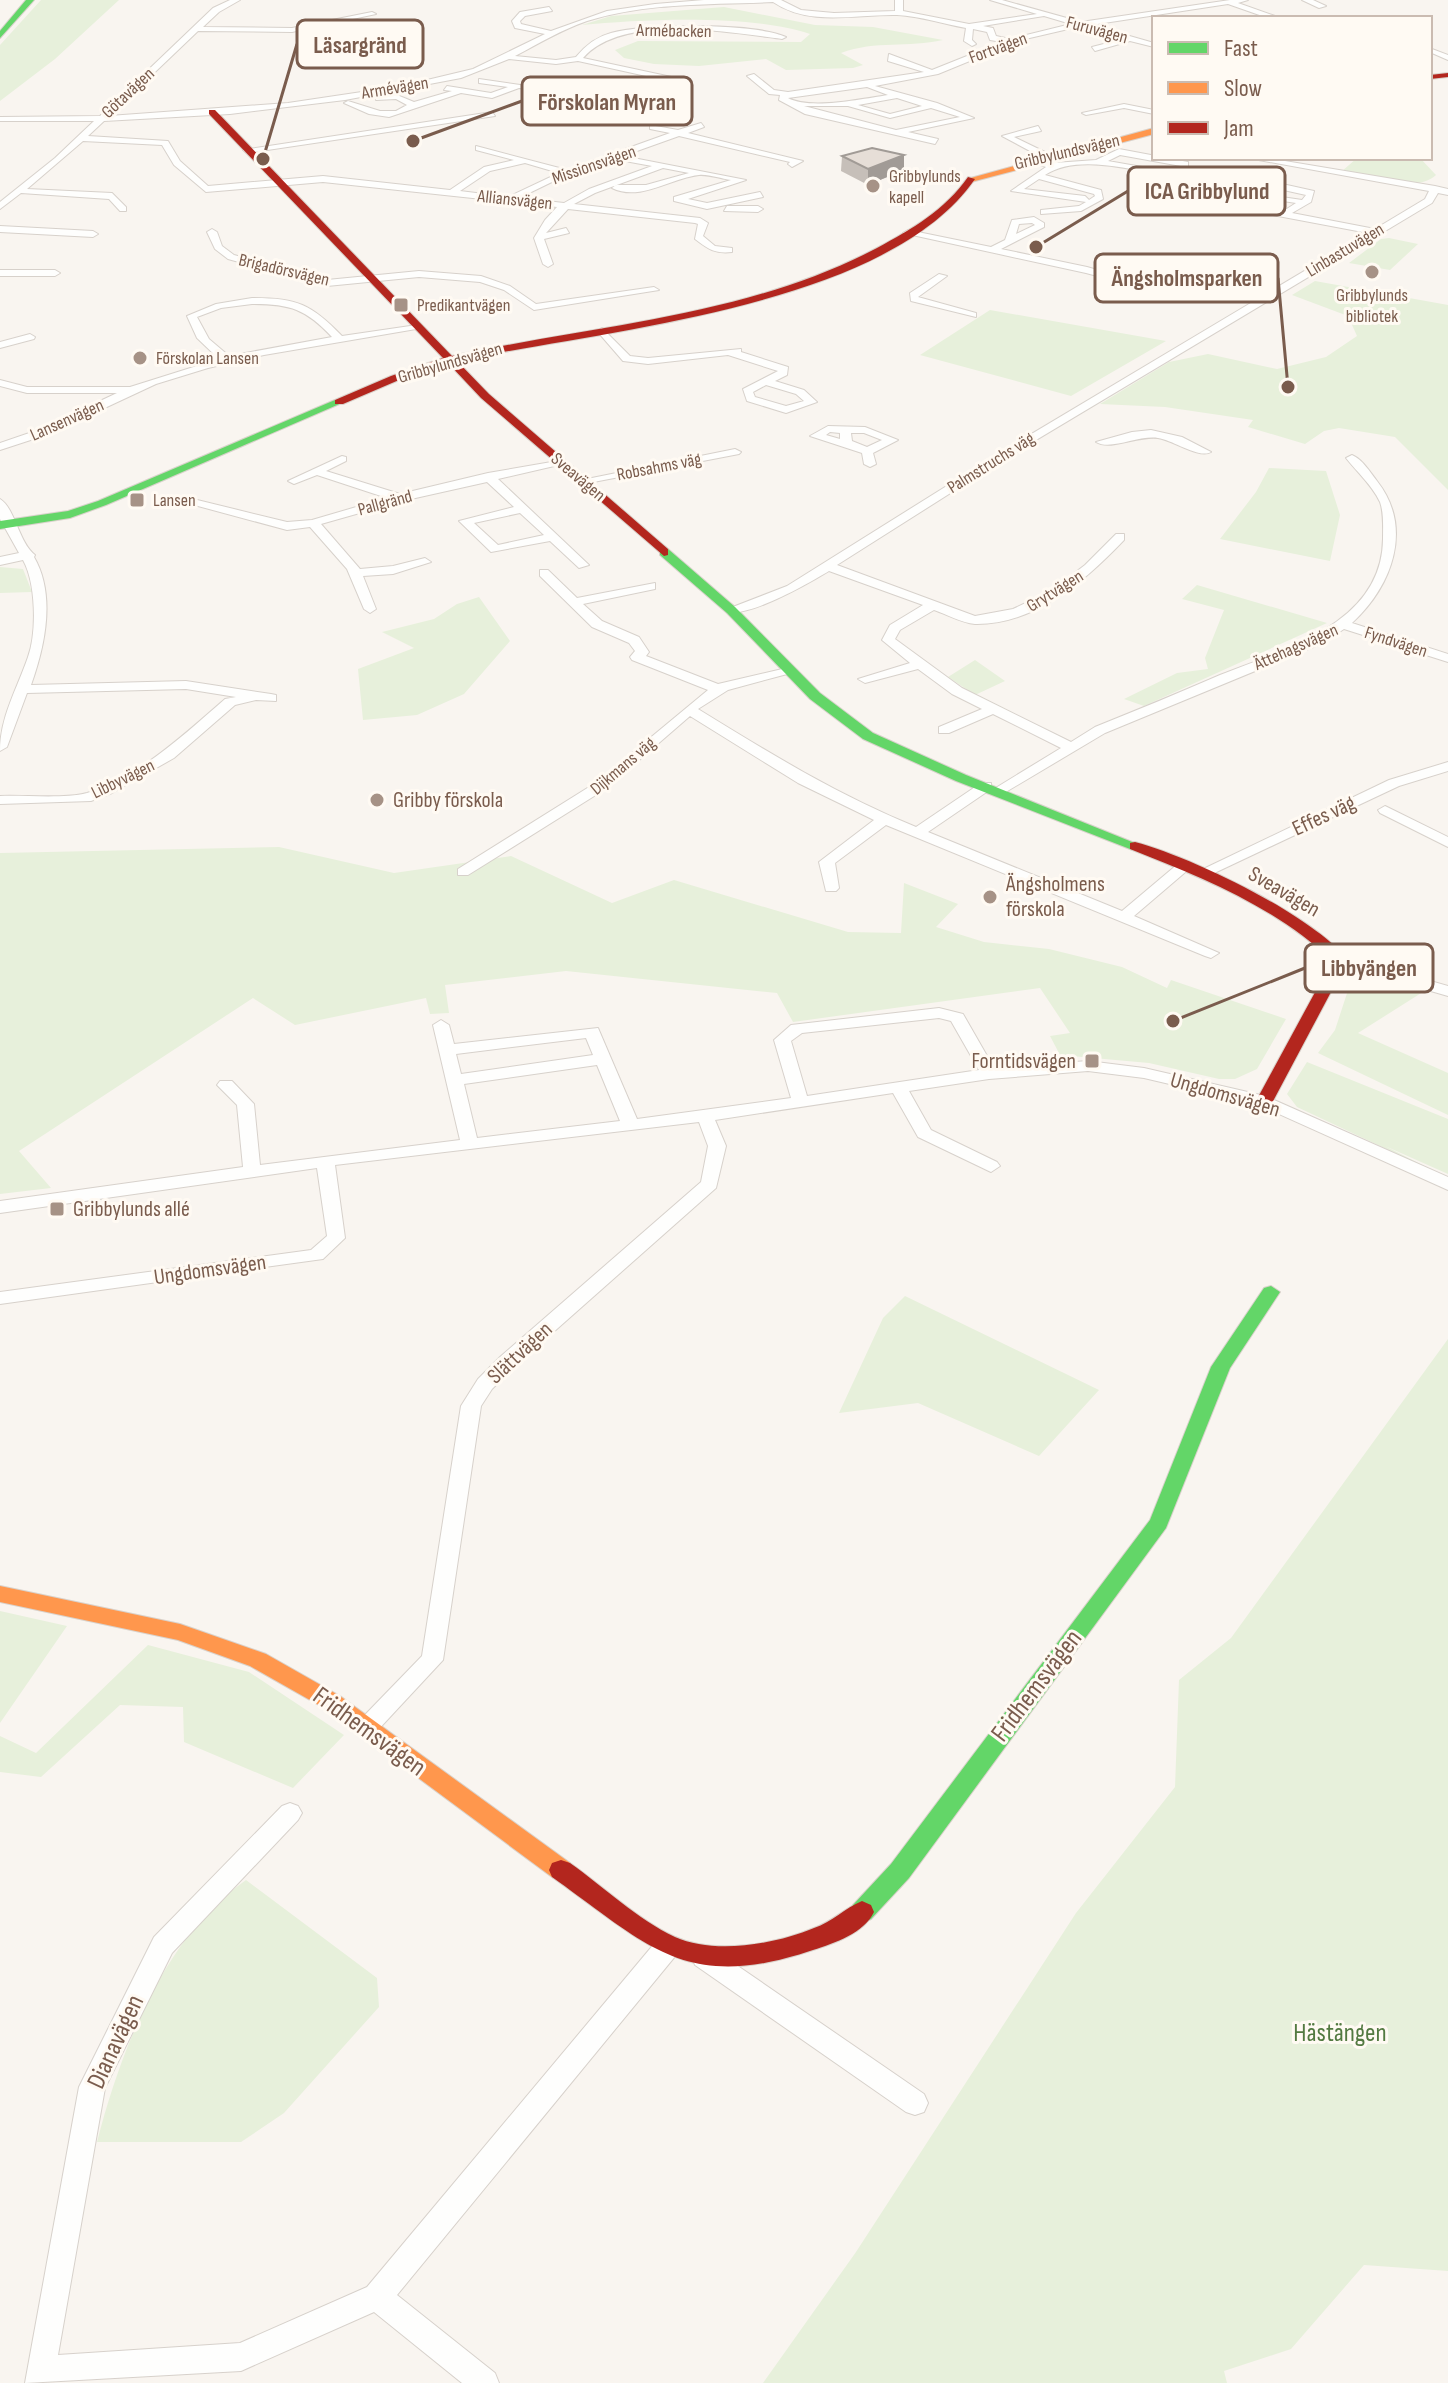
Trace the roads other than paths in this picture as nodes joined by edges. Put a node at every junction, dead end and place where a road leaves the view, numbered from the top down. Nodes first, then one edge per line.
1 (30, 0) edge
2 (236, 0) edge
3 (776, 0) edge
4 (899, 0) edge
5 (995, 0) edge
6 (1204, 0) edge
7 (1244, 0) edge
8 (1306, 0) edge
9 (728, 1) edge
10 (1229, 2) junction
11 (1216, 4) junction
12 (1322, 6) dead end
13 (549, 9) dead end
14 (899, 13) junction
15 (372, 14) dead end
16 (1044, 16) junction
17 (1271, 16) edge
18 (1130, 17) junction
19 (1152, 23) edge
20 (1077, 25) junction
21 (970, 26) junction
22 (197, 29) junction
23 (554, 34) junction
24 (1031, 35) junction
25 (0, 36) edge
26 (782, 37) dead end
27 (1130, 39) junction
28 (1054, 40) dead end
29 (1008, 41) junction
30 (962, 43) dead end
31 (972, 44) junction
32 (1152, 44) edge
33 (992, 47) junction
34 (1095, 49) dead end
35 (1435, 51) dead end
36 (892, 56) dead end
37 (512, 58) junction
38 (1448, 58) edge
39 (578, 59) junction
40 (933, 72) junction
41 (751, 76) dead end
42 (482, 81) dead end
43 (687, 83) dead end
44 (518, 86) junction
45 (869, 87) junction
46 (447, 88) dead end
47 (389, 89) junction
48 (544, 89) dead end
49 (458, 92) junction
50 (788, 94) junction
51 (899, 95) junction
52 (339, 97) junction
53 (397, 97) junction
54 (348, 103) junction
55 (413, 105) junction
56 (795, 105) junction
57 (845, 105) junction
58 (934, 105) junction
59 (212, 112) junction
60 (1152, 112) edge
61 (1086, 113) dead end
62 (492, 114) dead end
63 (0, 119) edge
64 (98, 120) junction
65 (701, 125) dead end
66 (653, 127) dead end
67 (1038, 129) dead end
68 (1152, 132) edge
69 (890, 133) junction
70 (680, 134) junction
71 (83, 138) junction
72 (925, 140) dead end
73 (479, 148) dead end
74 (247, 150) junction
75 (508, 155) junction
76 (617, 157) junction
77 (1152, 158) edge
78 (529, 160) junction
79 (1165, 160) edge
80 (1262, 160) edge
81 (1267, 161) junction
82 (1098, 162) junction
83 (792, 164) dead end
84 (1043, 164) junction
85 (662, 165) junction
86 (487, 169) junction
87 (700, 172) junction
88 (570, 173) junction
89 (1178, 173) junction
90 (632, 178) junction
91 (1242, 178) junction
92 (742, 180) junction
93 (278, 181) junction
94 (1448, 184) edge
95 (611, 186) junction
96 (653, 186) junction
97 (638, 189) junction
98 (1435, 189) junction
99 (22, 191) junction
100 (1448, 192) edge
101 (452, 193) junction
102 (760, 195) junction
103 (510, 199) junction
104 (677, 199) junction
105 (1091, 202) junction
106 (1305, 202) junction
107 (1, 205) edge
108 (568, 206) junction
109 (708, 208) junction
110 (123, 209) dead end
111 (1107, 209) dead end
112 (1044, 212) dead end
113 (655, 216) junction
114 (1281, 216) junction
115 (697, 220) junction
116 (0, 229) edge
117 (566, 231) dead end
118 (212, 232) dead end
119 (1375, 232) junction
120 (908, 233) junction
121 (93, 234) dead end
122 (539, 238) junction
123 (1009, 241) dead end
124 (729, 250) dead end
125 (993, 250) junction
126 (548, 264) dead end
127 (0, 273) edge
128 (55, 273) dead end
129 (942, 276) dead end
130 (370, 277) junction
131 (654, 290) dead end
132 (1161, 290) dead end
133 (1249, 308) joint
134 (972, 315) dead end
135 (417, 328) junction
136 (602, 331) junction
137 (30, 337) dead end
138 (340, 339) junction
139 (0, 345) edge
140 (451, 359) junction
141 (228, 360) junction
142 (766, 382) junction
143 (0, 383) edge
144 (132, 390) junction
145 (848, 430) junction
146 (1102, 442) dead end
147 (854, 446) junction
148 (0, 447) edge
149 (867, 451) junction
150 (1205, 452) dead end
151 (733, 458) dead end
152 (1352, 458) dead end
153 (342, 459) dead end
154 (559, 462) junction
155 (870, 464) dead end
156 (319, 472) junction
157 (488, 476) junction
158 (294, 481) dead end
159 (583, 481) junction
160 (399, 498) junction
161 (189, 502) dead end
162 (0, 503) edge
163 (522, 509) junction
164 (313, 523) junction
165 (4, 525) edge
166 (552, 537) junction
167 (1120, 537) dead end
168 (29, 555) junction
169 (0, 561) edge
170 (425, 562) dead end
171 (583, 565) dead end
172 (825, 565) junction
173 (355, 573) junction
174 (544, 573) dead end
175 (651, 586) dead end
176 (574, 602) junction
177 (931, 606) junction
178 (370, 609) dead end
179 (731, 610) junction
180 (1345, 625) junction
181 (1448, 658) edge
182 (921, 664) junction
183 (786, 670) junction
184 (865, 679) dead end
185 (21, 689) junction
186 (719, 689) junction
187 (255, 696) junction
188 (271, 698) dead end
189 (993, 709) junction
190 (690, 710) junction
191 (944, 730) dead end
192 (1069, 746) junction
193 (0, 747) edge
194 (1448, 766) edge
195 (992, 789) junction
196 (0, 800) edge
197 (1385, 810) dead end
198 (884, 819) junction
199 (919, 831) junction
200 (1444, 838) edge
201 (1184, 866) junction
202 (463, 872) dead end
203 (1203, 873) junction
204 (831, 888) dead end
205 (1125, 916) junction
206 (1211, 953) dead end
207 (1340, 960) junction
208 (1444, 986) edge
209 (441, 1025) dead end
210 (447, 1050) junction
211 (603, 1059) junction
212 (989, 1074) junction
213 (454, 1080) junction
214 (226, 1085) dead end
215 (898, 1087) junction
216 (800, 1100) junction
217 (1265, 1101) junction
218 (705, 1116) junction
219 (630, 1124) junction
220 (470, 1143) junction
221 (325, 1161) junction
222 (991, 1166) dead end
223 (252, 1172) junction
224 (1448, 1184) edge
225 (0, 1207) edge
226 (1271, 1292) dead end
227 (0, 1298) edge
228 (0, 1594) edge
229 (368, 1726) junction
230 (290, 1813) dead end
231 (668, 1946) junction
232 (698, 1954) junction
233 (915, 2103) dead end
234 (377, 2297) junction
235 (40, 2377) edge
236 (485, 2383) edge

1 - 25 street
2 - 22 street, Götavägen
3 - 9 street, Armévägen
3 - 14 street
4 - 14 street
5 - 16 street, Furuvägen
6 - 11 street, Fortvägen
7 - 10 street, Fortvägen
8 - 12 street
9 - 23 street, Armévägen
10 - 11 street, Fortvägen
10 - 17 street, Fortvägen
11 - 18 street, Fortvägen
13 - 23 street
14 - 21 street
15 - 22 street
16 - 20 street, Furuvägen
16 - 21 street
18 - 19 street, Fortvägen
18 - 20 street, Fortvägen
20 - 24 street, Fortvägen
20 - 27 street, Furuvägen
21 - 29 street
21 - 31 street
22 - 64 street, Götavägen
23 - 37 street, Armévägen
24 - 28 street
24 - 29 street, Fortvägen
26 - 39 street, Armébacken
27 - 32 street, Furuvägen
27 - 34 street
29 - 33 street, Fortvägen
30 - 31 street
31 - 33 street
33 - 40 street, Fortvägen
35 - 38 street
36 - 40 street
37 - 39 street, Armébacken
37 - 47 street, Armévägen
39 - 43 street, Armébacken
40 - 45 street, Fortvägen
41 - 50 street
42 - 44 street
44 - 48 street
44 - 49 street
45 - 50 street, Fortvägen
45 - 51 street, Fortvägen
46 - 49 street
47 - 52 street, Armévägen
47 - 53 street
49 - 55 street
50 - 56 street
51 - 57 street
51 - 58 street, Fortvägen
52 - 54 street
52 - 59 street, Armévägen
53 - 54 street
53 - 55 street
54 - 55 street
56 - 57 street
56 - 69 street, Fortvägen
57 - 58 street
58 - 69 street, Fortvägen
59 - 64 street, Armévägen
59 - 74 street, Sveavägen
60 - 61 street
62 - 74 street
63 - 64 street, Armévägen
64 - 71 street, Götavägen
65 - 70 street, Missionsvägen
66 - 70 street
67 - 84 street
68 - 84 street, Gribbylundsvägen
69 - 72 street, Fortvägen
70 - 76 street, Missionsvägen
70 - 83 street
71 - 93 street, Alliansvägen
71 - 99 street, Götavägen
73 - 75 street
74 - 93 street, Sveavägen
75 - 78 street
75 - 86 street
76 - 85 street
76 - 88 street, Missionsvägen
77 - 82 street
78 - 86 street
78 - 88 street
79 - 89 street
80 - 81 street
81 - 91 street
81 - 98 street
82 - 84 street
82 - 89 street
84 - 105 street
84 - 105 street
84 - 120 street, Gribbylundsvägen
85 - 87 street
85 - 90 street
86 - 101 street
87 - 92 street
87 - 96 street
88 - 103 street, Missionsvägen
89 - 114 street
90 - 95 street
90 - 96 street
91 - 106 street
91 - 106 street
92 - 102 street
92 - 104 street
93 - 101 street, Alliansvägen
93 - 130 street, Sveavägen
94 - 98 street
95 - 97 street
95 - 108 street
96 - 97 street
97 - 104 street
98 - 100 street
98 - 119 street, Linbastuvägen
99 - 107 street, Götavägen
99 - 110 street
101 - 103 street, Alliansvägen
102 - 109 street
102 - 109 street
103 - 108 street, Alliansvägen
104 - 109 street
104 - 113 street
105 - 111 street
105 - 112 street
106 - 114 street
108 - 113 street, Alliansvägen
108 - 122 street
109 - 115 street
113 - 115 street, Alliansvägen
114 - 119 street
115 - 124 street
116 - 121 street
117 - 122 street
118 - 130 street, Brigadörsvägen
119 - 133 street, Linbastuvägen
120 - 125 street
120 - 136 street, Gribbylundsvägen
122 - 126 street
123 - 125 street
125 - 132 street
127 - 128 street
129 - 134 street
130 - 131 street
130 - 135 street, Sveavägen
133 - 172 street, Palmstruchs väg
135 - 138 street, Lansenvägen
135 - 140 street, Sveavägen
136 - 140 street, Gribbylundsvägen
136 - 142 street
137 - 139 street
138 - 141 street, Lansenvägen
138 - 141 street
140 - 154 street, Sveavägen
140 - 165 street, Gribbylundsvägen
141 - 144 street, Lansenvägen
142 - 142 street
143 - 144 street, Lansenvägen
144 - 148 street, Lansenvägen
145 - 147 street
145 - 147 street
145 - 149 street
146 - 150 street
147 - 149 street
149 - 155 street
151 - 159 street, Robsahms väg
152 - 180 street, Ättehagsvägen
153 - 156 street
154 - 157 street, Pallgränd
154 - 159 street, Sveavägen
156 - 158 street
156 - 160 street
157 - 160 street, Pallgränd
157 - 163 street
159 - 179 street, Sveavägen
160 - 164 street, Pallgränd
161 - 164 street, Pallgränd
162 - 165 street
163 - 166 street
163 - 166 street
164 - 173 street
165 - 168 street
166 - 171 street
167 - 177 street, Grytvägen
168 - 169 street
168 - 185 street
170 - 173 street
172 - 177 street, Grytvägen
172 - 179 street, Palmstruchs väg
173 - 178 street
174 - 176 street
175 - 176 street
176 - 186 street
177 - 182 street
179 - 183 street, Sveavägen
180 - 181 street, Fyndvägen
180 - 192 street, Ättehagsvägen
182 - 184 street
182 - 189 street
183 - 186 street, Dijkmans väg
183 - 195 street, Sveavägen
185 - 187 street
185 - 193 street
186 - 190 street, Dijkmans väg
187 - 188 street
187 - 196 street, Libbyvägen
189 - 191 street
189 - 192 street
190 - 198 street
190 - 202 street, Dijkmans väg
192 - 195 street, Ättehagsvägen
194 - 203 street, Effes väg
195 - 199 street
195 - 201 street, Sveavägen
197 - 200 street
198 - 199 street
198 - 204 street
199 - 205 street
201 - 203 street, Sveavägen
201 - 205 street
203 - 207 street, Sveavägen
205 - 206 street
207 - 208 street
207 - 217 street
209 - 210 street
210 - 211 street
210 - 213 street
211 - 213 street
211 - 219 street
212 - 215 street, Ungdomsvägen
212 - 216 street
212 - 217 street, Ungdomsvägen
213 - 220 street
214 - 223 street
215 - 216 street, Ungdomsvägen
215 - 222 street
216 - 218 street, Ungdomsvägen
217 - 224 street, Ungdomsvägen
218 - 219 street, Ungdomsvägen
218 - 229 street, Slättvägen
219 - 220 street, Ungdomsvägen
220 - 221 street, Ungdomsvägen
221 - 223 street, Ungdomsvägen
221 - 227 street, Ungdomsvägen
223 - 225 street, Ungdomsvägen
226 - 232 street, Fridhemsvägen
228 - 229 street, Fridhemsvägen
229 - 231 street, Fridhemsvägen
230 - 235 street, Dianavägen
231 - 232 street, Fridhemsvägen
231 - 234 street, Dianavägen
232 - 233 street, Fridhemsvägen
234 - 235 street, Dianavägen
234 - 236 street

